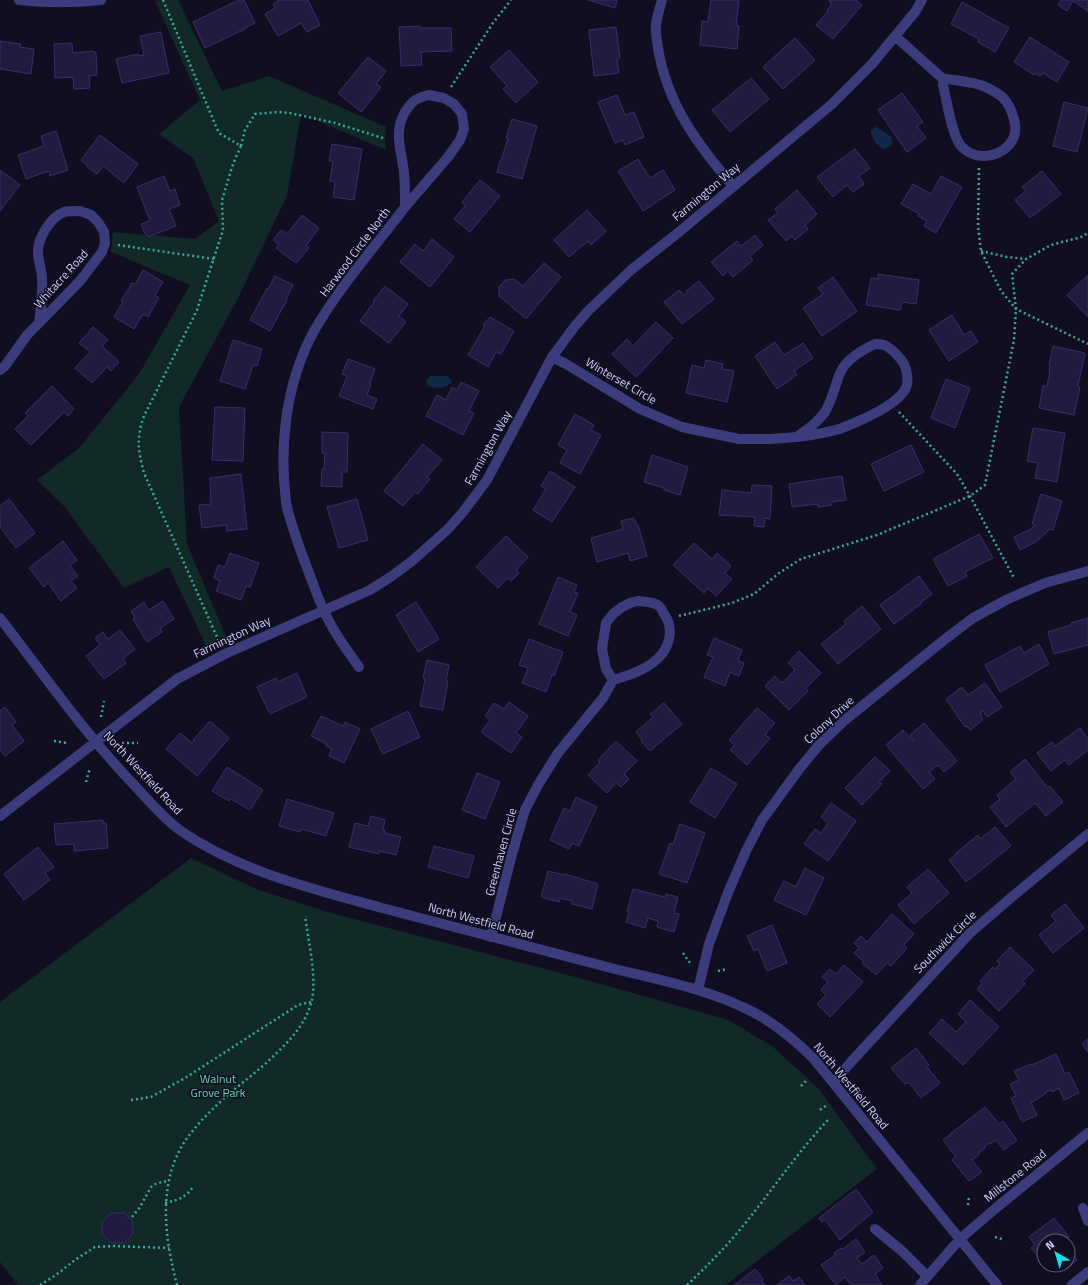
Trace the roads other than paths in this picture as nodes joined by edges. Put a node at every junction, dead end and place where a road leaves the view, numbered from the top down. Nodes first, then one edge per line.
1 (19, 0) edge
2 (101, 0) edge
3 (662, 0) edge
4 (922, 0) edge
5 (895, 36) junction
6 (942, 78) junction
7 (734, 186) junction
8 (405, 207) junction
9 (39, 323) junction
10 (552, 357) junction
11 (0, 370) edge
12 (797, 437) junction
13 (1088, 571) edge
14 (323, 610) junction
15 (0, 618) edge
16 (359, 667) dead end
17 (613, 680) junction
18 (96, 742) junction
19 (0, 816) edge
20 (1088, 834) edge
21 (491, 937) junction
22 (698, 990) junction
23 (834, 1082) junction
24 (1088, 1133) edge
25 (1082, 1208) dead end
26 (1088, 1221) edge
27 (875, 1229) dead end
28 (960, 1239) junction
29 (1088, 1272) edge
30 (928, 1276) junction
31 (920, 1285) edge
32 (997, 1285) edge
33 (1072, 1285) edge

1 - 2 street
3 - 7 street
4 - 5 street, Farmington Way
5 - 6 street
5 - 7 street, Farmington Way
6 - 6 street
7 - 10 street, Farmington Way
8 - 8 street, Harwood Circle North
8 - 14 street, Harwood Circle North
9 - 9 street, Whitacre Road
9 - 11 street, Whitacre Road
10 - 12 street, Winterset Circle
10 - 14 street, Farmington Way
12 - 12 street, Winterset Circle
13 - 22 street, Colony Drive
14 - 16 street, Harwood Circle North
14 - 18 street, Farmington Way
15 - 18 street, North Westfield Road
17 - 17 street
17 - 21 street, Greenhaven Circle
18 - 19 street, Farmington Way
18 - 21 street, North Westfield Road
20 - 23 street, Southwick Circle
21 - 22 street, North Westfield Road
22 - 23 street, North Westfield Road
23 - 28 street, North Westfield Road
24 - 28 street, Millstone Road
25 - 26 street
27 - 30 street
28 - 30 street, Millstone Road
28 - 32 street, North Westfield Road
29 - 33 street
30 - 31 street, Millstone Road

